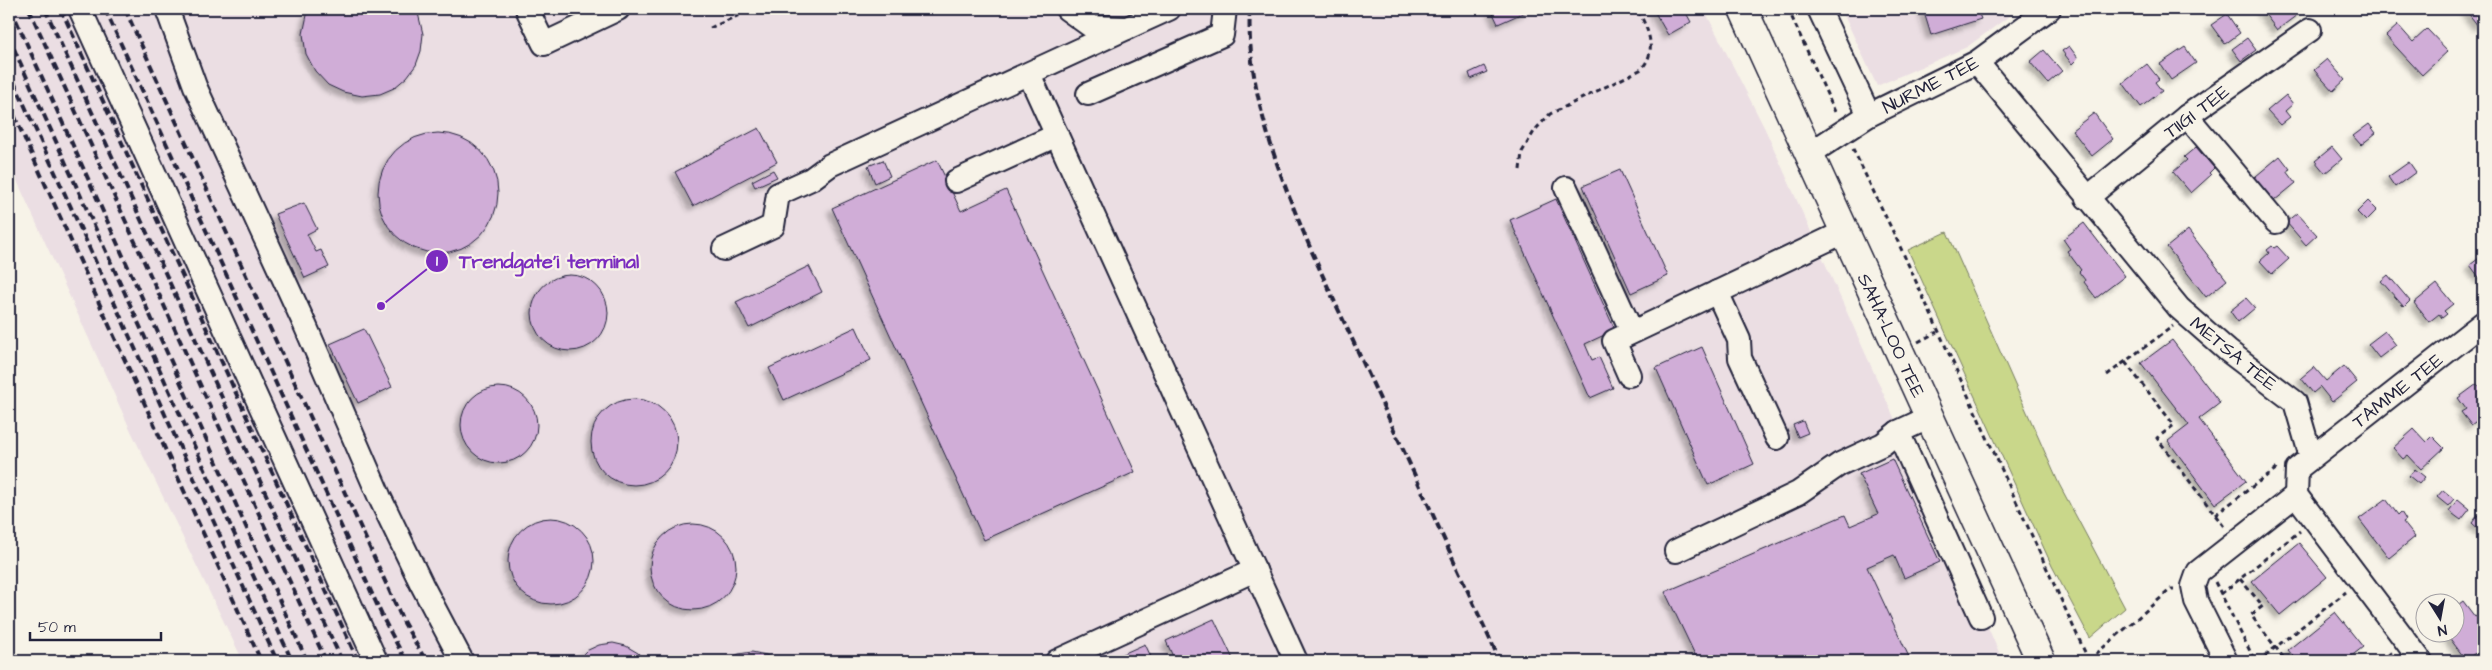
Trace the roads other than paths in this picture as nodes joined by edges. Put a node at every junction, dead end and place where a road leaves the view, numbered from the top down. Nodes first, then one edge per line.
1 (80, 9) edge
2 (167, 9) edge
3 (527, 9) edge
4 (618, 9) edge
5 (1067, 9) edge
6 (1169, 9) edge
7 (1224, 9) edge
8 (1743, 9) edge
9 (1819, 9) edge
10 (2049, 9) edge
11 (1127, 28) junction
12 (2310, 30) dead end
13 (1977, 62) junction
14 (1030, 74) junction
15 (1088, 94) dead end
16 (1869, 115) junction
17 (2187, 116) junction
18 (1057, 135) junction
19 (1809, 154) junction
20 (956, 181) dead end
21 (1566, 188) dead end
22 (2087, 198) junction
23 (2276, 222) dead end
24 (1844, 232) junction
25 (724, 249) dead end
26 (1717, 292) junction
27 (2483, 324) edge
28 (1632, 332) junction
29 (1629, 375) dead end
30 (1930, 417) junction
31 (1898, 432) junction
32 (1777, 438) dead end
33 (2304, 463) junction
34 (2296, 495) junction
35 (1676, 550) dead end
36 (1255, 570) junction
37 (1981, 617) dead end
38 (376, 661) edge
39 (462, 661) edge
40 (1057, 661) edge
41 (1296, 661) edge
42 (2041, 661) edge
43 (2226, 661) edge
44 (2421, 661) edge

1 - 38 street
2 - 39 street
3 - 4 street
5 - 11 street
6 - 11 street
7 - 15 street
8 - 19 main road, SAHA-LOO TEE
9 - 16 street
10 - 13 street, NURME TEE
11 - 14 street
12 - 17 street, TIIGI TEE
13 - 16 street, NURME TEE
13 - 22 street, METSA TEE
14 - 18 street
14 - 25 street
16 - 19 street, NURME TEE
17 - 22 street, TIIGI TEE
17 - 23 street
18 - 20 street
18 - 36 street
19 - 24 main road, SAHA-LOO TEE
21 - 28 street
22 - 33 street, METSA TEE
24 - 26 street
24 - 30 main road, SAHA-LOO TEE
26 - 28 street
26 - 32 street
27 - 33 street, TAMME TEE
28 - 29 street
30 - 31 street
30 - 42 main road, SAHA-LOO TEE
31 - 35 street
31 - 37 street
33 - 34 street, METSA TEE
34 - 43 street
34 - 44 street
36 - 40 street
36 - 41 street

